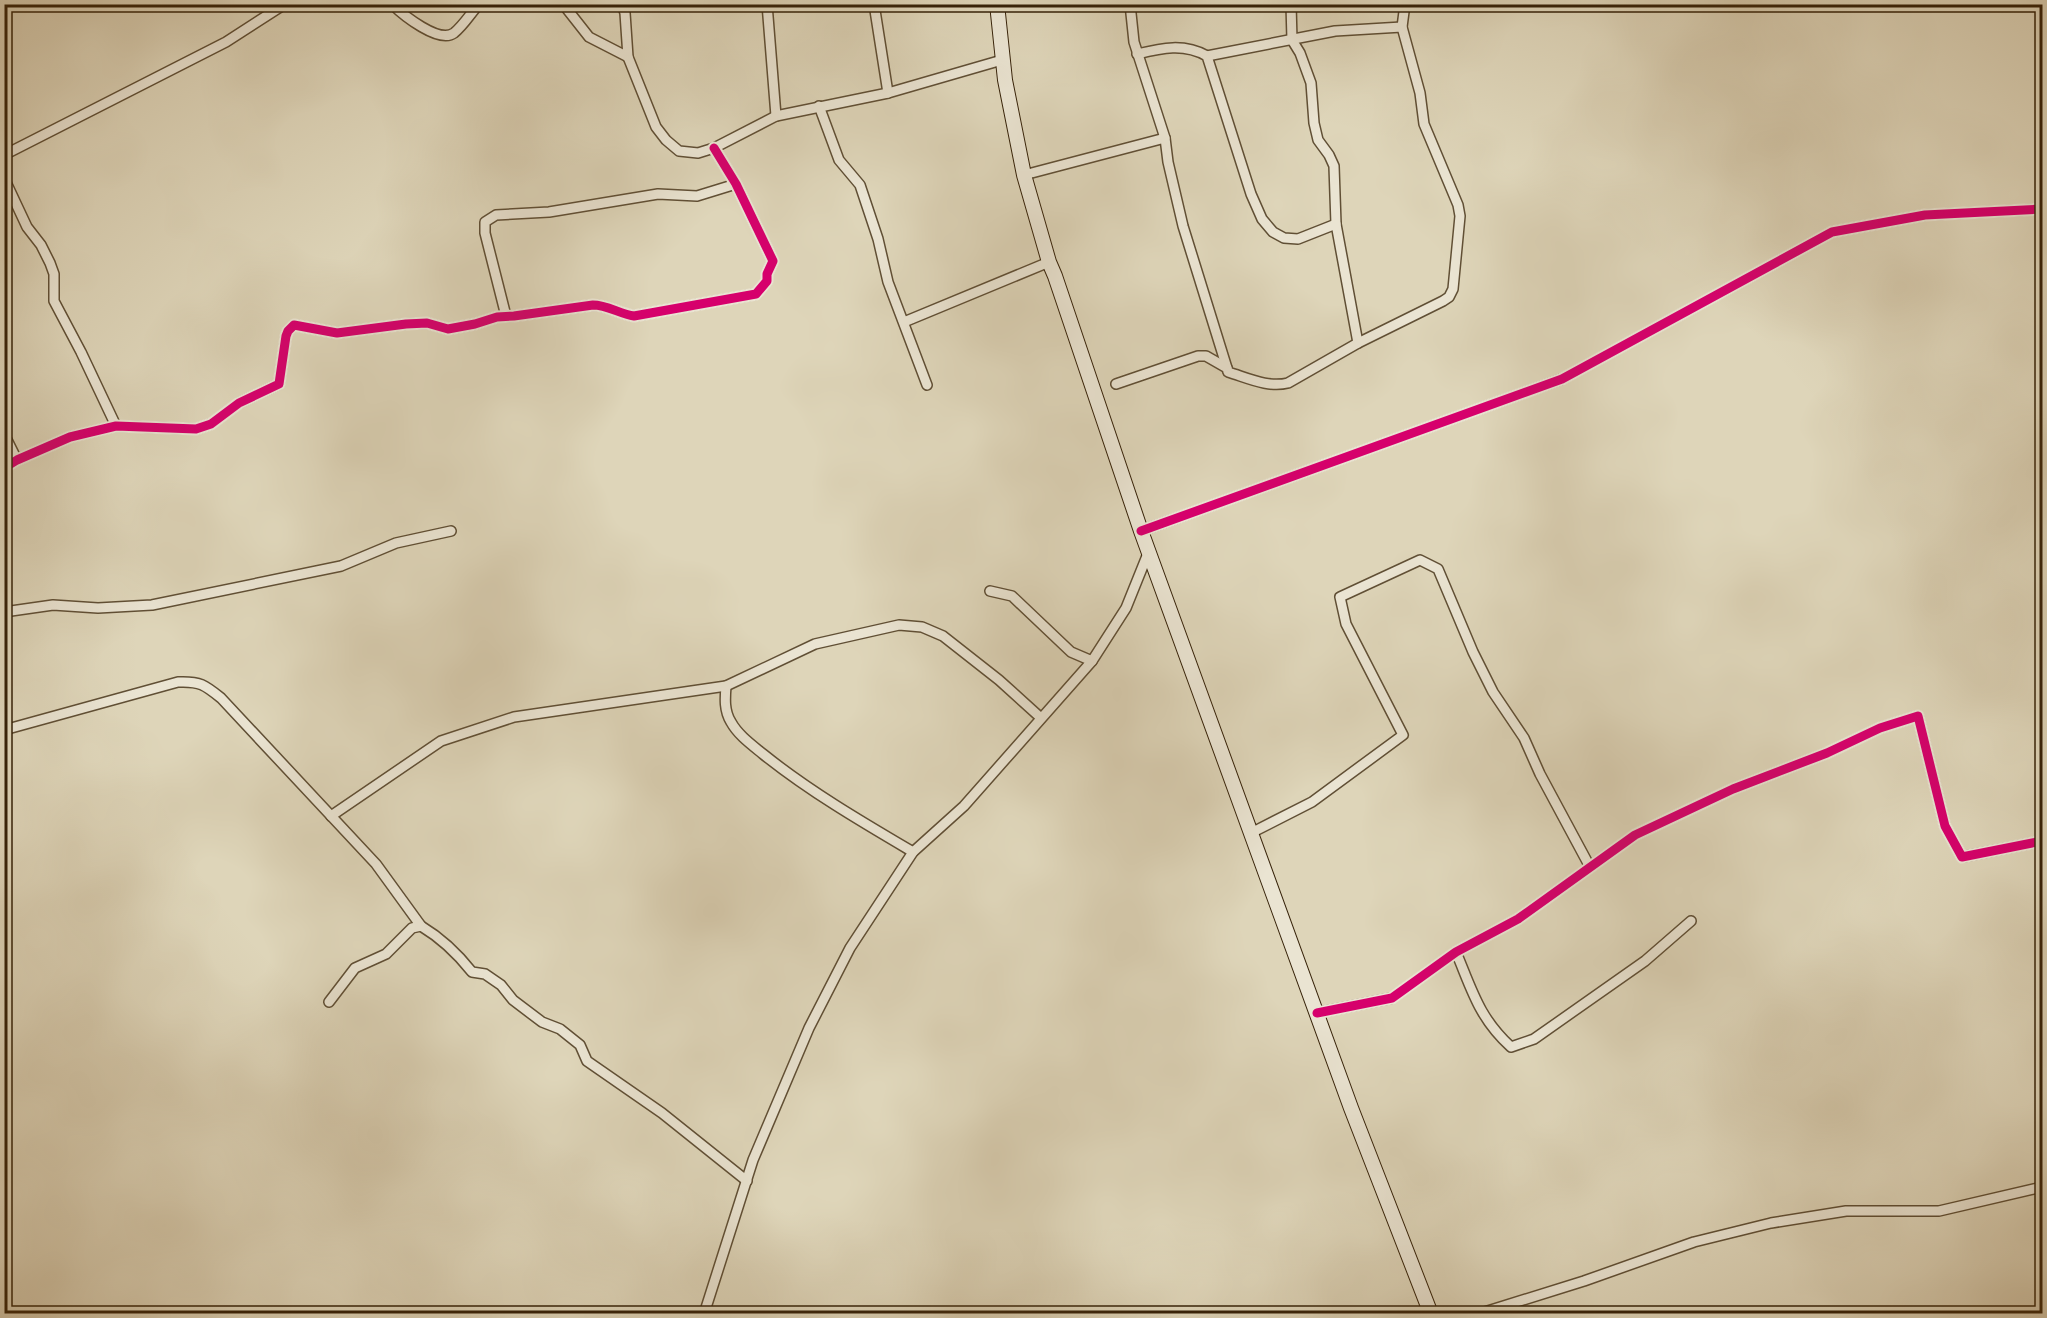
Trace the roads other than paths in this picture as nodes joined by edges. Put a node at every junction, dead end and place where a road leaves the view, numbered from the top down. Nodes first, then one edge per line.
1 (393, 4) edge
2 (479, 4) edge
3 (563, 4) edge
4 (622, 4) edge
5 (766, 4) edge
6 (874, 4) edge
7 (997, 4) edge
8 (1130, 4) edge
9 (1291, 4) edge
10 (1405, 4) edge
11 (282, 5) edge
12 (1402, 27) junction
13 (1292, 39) junction
14 (1137, 54) junction
15 (1207, 56) junction
16 (628, 57) junction
17 (1002, 60) junction
18 (888, 93) junction
19 (819, 106) junction
20 (776, 116) junction
21 (1165, 138) junction
22 (714, 148) junction
23 (4, 155) edge
24 (1024, 175) junction
25 (4, 178) edge
26 (736, 184) junction
27 (2043, 209) edge
28 (1336, 224) junction
29 (1049, 262) junction
30 (506, 316) junction
31 (904, 322) junction
32 (1358, 343) junction
33 (1227, 368) junction
34 (1116, 384) dead end
35 (927, 385) dead end
36 (116, 426) junction
37 (4, 434) edge
38 (17, 460) junction
39 (4, 468) edge
40 (451, 531) dead end
41 (1141, 531) junction
42 (1149, 551) junction
43 (990, 591) dead end
44 (4, 612) edge
45 (1092, 662) junction
46 (726, 686) junction
47 (1041, 718) junction
48 (4, 730) edge
49 (331, 816) junction
50 (1251, 833) junction
51 (2043, 841) edge
52 (913, 852) junction
53 (1590, 867) junction
54 (1691, 921) dead end
55 (421, 926) junction
56 (1456, 952) junction
57 (329, 1002) dead end
58 (1317, 1013) junction
59 (747, 1181) junction
60 (2043, 1187) edge
61 (704, 1314) edge
62 (1431, 1314) edge
63 (1478, 1314) edge

1 - 2 street
3 - 16 street
4 - 16 street
5 - 20 street
6 - 18 street
7 - 17 main road
8 - 14 street
9 - 13 street
10 - 12 street
11 - 23 street
12 - 13 street
12 - 32 street
13 - 15 street
13 - 28 street
14 - 15 street
14 - 21 street
15 - 28 street
16 - 22 street
17 - 18 street
17 - 24 main road
18 - 19 street
19 - 20 street
19 - 31 street
20 - 22 street
21 - 24 street
21 - 33 street
22 - 26 street
24 - 29 main road
25 - 36 street
26 - 30 street
26 - 30 street
27 - 41 street
28 - 32 street
29 - 31 street
29 - 41 main road
30 - 36 street
31 - 35 street
32 - 33 street
33 - 34 street
36 - 38 street
37 - 38 street
38 - 39 street
40 - 44 street
41 - 42 main road
42 - 45 street
42 - 50 main road
43 - 45 street
45 - 47 street
46 - 47 street
46 - 49 street
46 - 52 street
47 - 52 street
48 - 49 street
49 - 55 street
50 - 53 street
50 - 58 main road
51 - 53 street
52 - 59 street
53 - 56 street
54 - 56 street
55 - 57 street
55 - 59 street
56 - 58 street
58 - 62 main road
59 - 61 street
60 - 63 street

